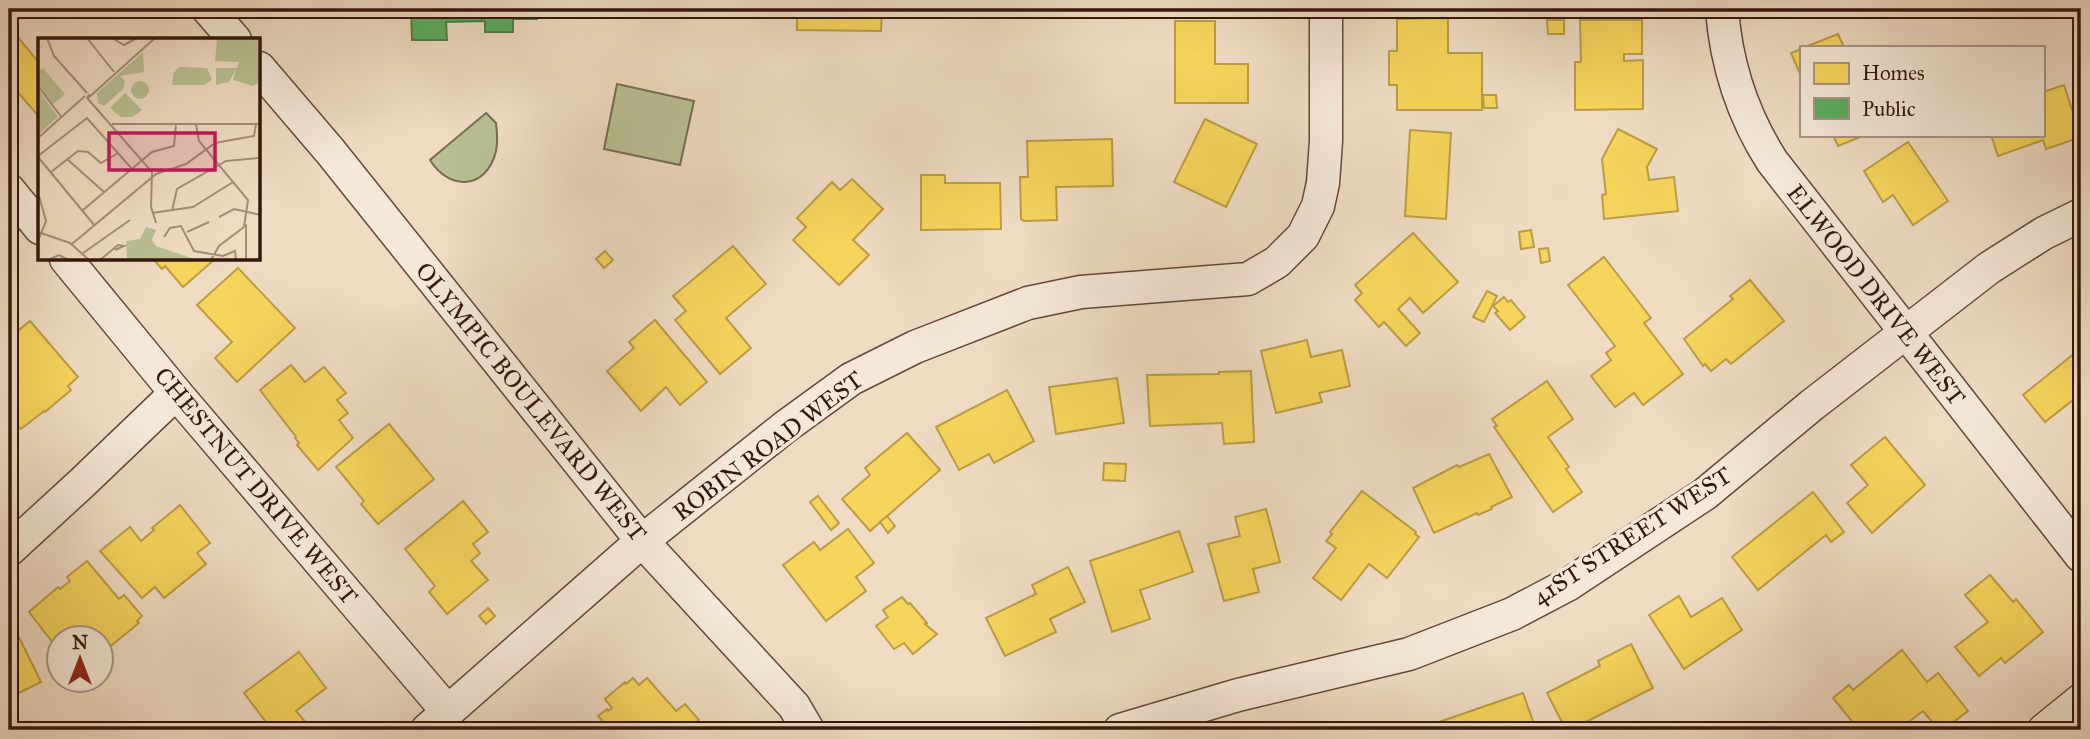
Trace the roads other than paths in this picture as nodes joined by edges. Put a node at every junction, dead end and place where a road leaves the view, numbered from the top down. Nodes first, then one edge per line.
1 (208, 9) edge
2 (1326, 9) edge
3 (1721, 9) edge
4 (233, 38) edge
5 (261, 70) edge
6 (9, 190) edge
7 (2081, 215) edge
8 (38, 226) edge
9 (68, 261) edge
10 (1904, 331) junction
11 (176, 393) junction
12 (642, 541) junction
13 (9, 550) edge
14 (2081, 556) edge
15 (2081, 700) edge
16 (437, 721) edge
17 (808, 730) edge
18 (1120, 730) edge
19 (2043, 730) edge

1 - 4 street
2 - 12 street, ROBIN ROAD WEST
3 - 10 street, ELWOOD DRIVE WEST
5 - 12 street, OLYMPIC BOULEVARD WEST
6 - 8 street
7 - 10 street, 41ST STREET WEST
9 - 11 street, CHESTNUT DRIVE WEST
10 - 14 street, ELWOOD DRIVE WEST
10 - 18 street, 41ST STREET WEST
11 - 13 street
11 - 16 street, CHESTNUT DRIVE WEST
12 - 16 street, ROBIN ROAD WEST
12 - 17 street, OLYMPIC BOULEVARD WEST
15 - 19 street

